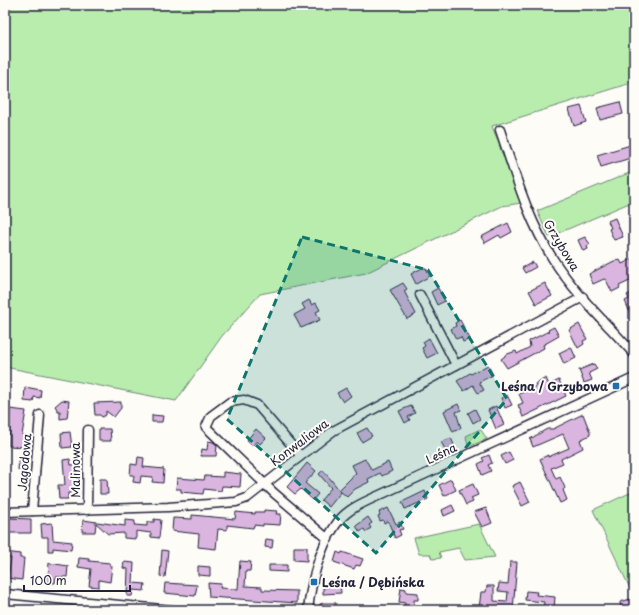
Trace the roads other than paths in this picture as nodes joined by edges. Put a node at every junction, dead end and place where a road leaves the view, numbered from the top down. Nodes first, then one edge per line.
1 (500, 130) dead end
2 (420, 295) dead end
3 (583, 297) junction
4 (634, 354) edge
5 (456, 365) junction
6 (634, 378) edge
7 (40, 416) dead end
8 (88, 430) dead end
9 (300, 454) junction
10 (266, 484) junction
11 (87, 510) junction
12 (32, 511) junction
13 (5, 512) edge
14 (328, 539) junction
15 (5, 594) edge
16 (309, 599) junction
17 (172, 610) edge
18 (305, 610) edge
19 (308, 610) edge

1 - 3 street, Grzybowa
2 - 5 street
3 - 4 street, Grzybowa
3 - 5 street, Konwaliowa
5 - 9 street, Konwaliowa
6 - 14 street, Leśna
7 - 12 street, Jagodowa
8 - 11 street, Malinowa
9 - 10 street, Konwaliowa
9 - 10 street
10 - 11 street, Konwaliowa
10 - 14 street
11 - 12 street, Konwaliowa
12 - 13 street, Konwaliowa
14 - 16 street, Leśna
15 - 17 street
16 - 18 street, Leśna
16 - 19 street, Leśna

